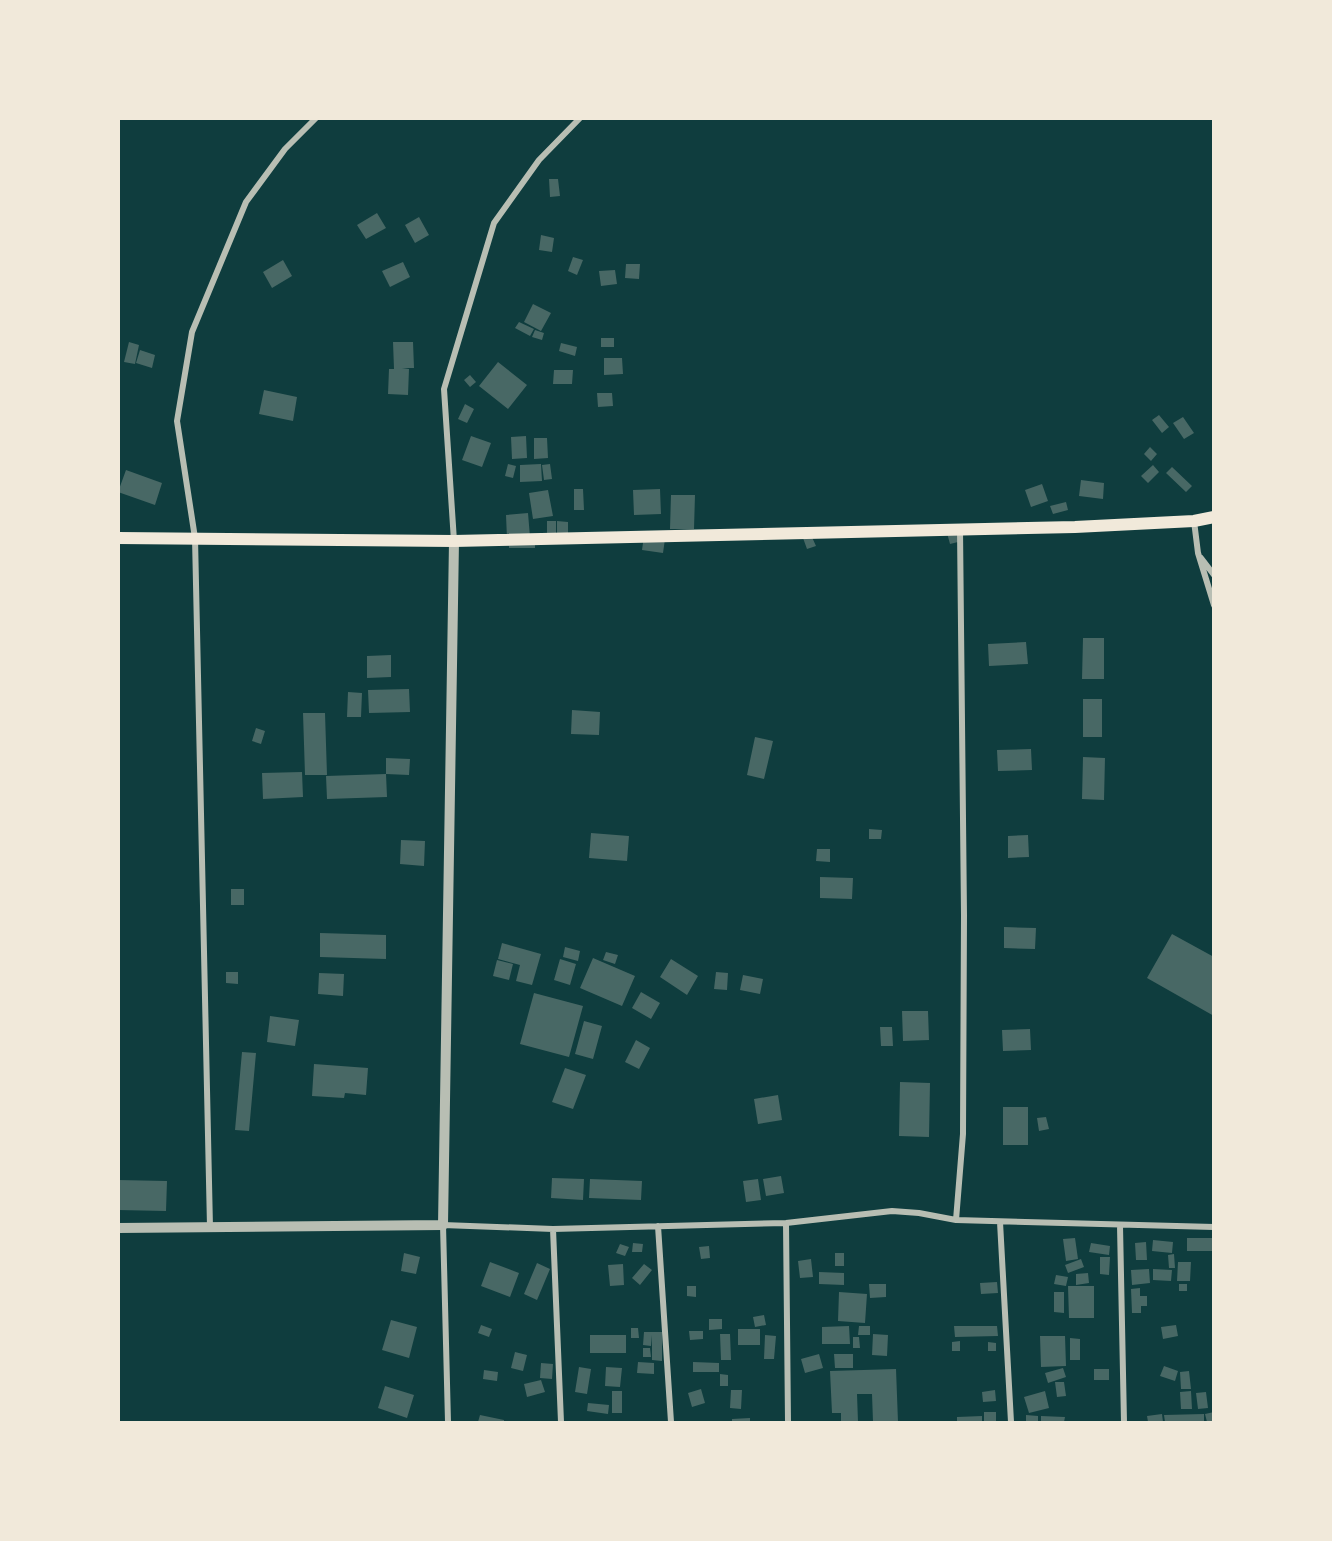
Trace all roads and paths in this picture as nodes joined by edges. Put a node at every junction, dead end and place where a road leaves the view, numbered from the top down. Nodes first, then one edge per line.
1 (316, 118) edge
2 (580, 118) edge
3 (1214, 517) edge
4 (1194, 521) junction
5 (960, 529) junction
6 (118, 538) edge
7 (195, 538) junction
8 (454, 541) junction
9 (1198, 553) junction
10 (1214, 575) edge
11 (1214, 605) edge
12 (956, 1220) junction
13 (1000, 1222) junction
14 (786, 1223) junction
15 (443, 1225) junction
16 (658, 1226) junction
17 (1120, 1226) junction
18 (210, 1227) junction
19 (1214, 1227) edge
20 (118, 1228) edge
21 (553, 1229) junction
22 (448, 1422) edge
23 (561, 1422) edge
24 (670, 1422) edge
25 (788, 1422) edge
26 (1011, 1422) edge
27 (1124, 1422) edge

1 - 7 street
2 - 8 street
3 - 4 main road
4 - 5 main road
4 - 9 street
5 - 8 main road
5 - 12 street
6 - 7 main road
7 - 8 main road
7 - 18 street
8 - 15 street
9 - 10 street
9 - 11 street
12 - 13 street
12 - 14 street
13 - 17 street
13 - 26 street
14 - 16 street
14 - 25 street
15 - 18 street
15 - 21 street
15 - 22 street
16 - 21 street
16 - 24 street
17 - 19 street
17 - 27 street
18 - 20 street
21 - 23 street

